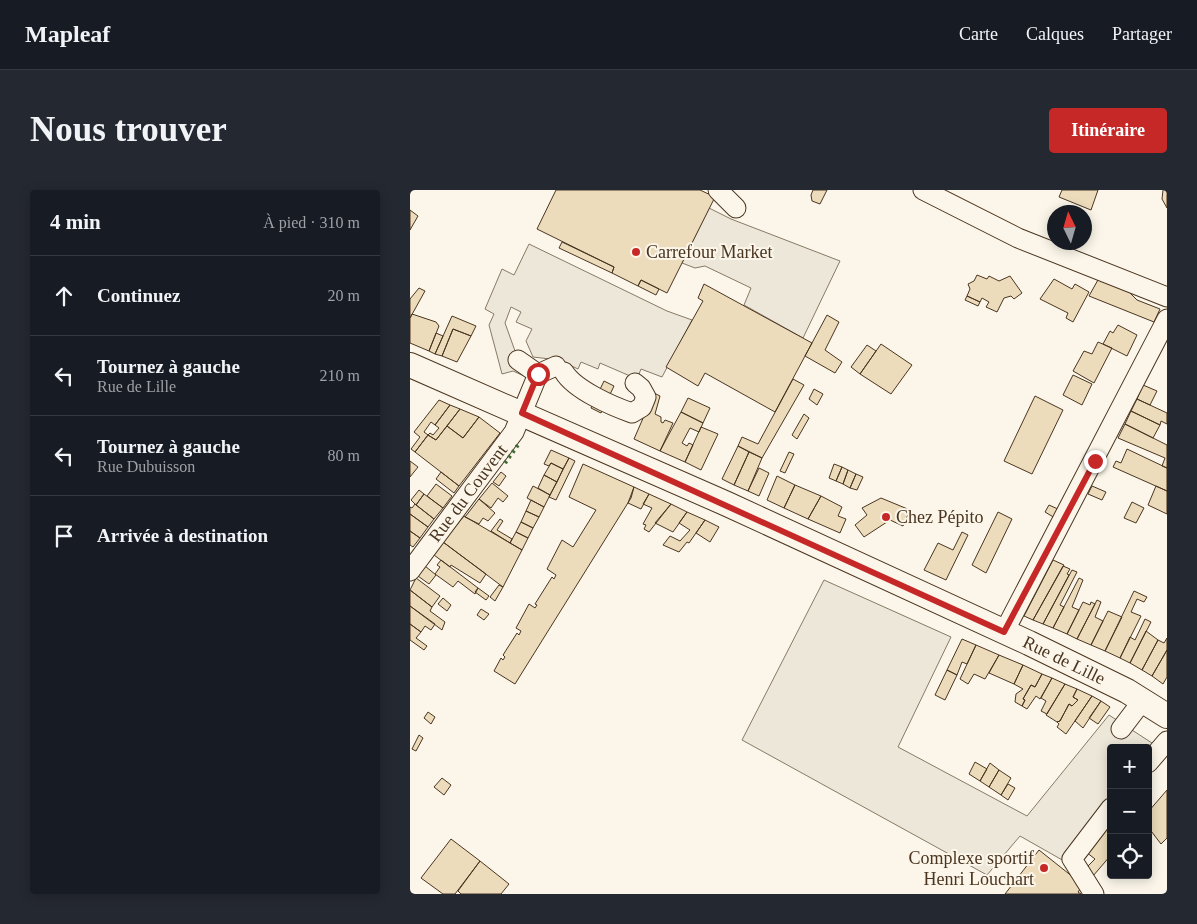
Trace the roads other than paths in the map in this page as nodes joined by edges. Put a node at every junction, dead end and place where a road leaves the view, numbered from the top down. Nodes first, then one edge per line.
1 (718, 190) edge
2 (923, 190) edge
3 (736, 208) dead end
4 (1167, 297) edge
5 (1167, 319) edge
6 (518, 360) dead end
7 (410, 365) edge
8 (538, 374) junction
9 (635, 383) dead end
10 (522, 413) junction
11 (410, 571) edge
12 (1004, 632) junction
13 (1142, 700) junction
14 (1167, 716) edge
15 (1121, 728) dead end
16 (1167, 741) edge
17 (1152, 758) edge
18 (1107, 813) edge
19 (1094, 894) edge

1 - 3 street
2 - 4 street
5 - 12 street
6 - 8 street
7 - 10 main road, Rue de Lille
8 - 9 street
8 - 10 street, Rue du Couvent
10 - 11 street, Rue du Couvent
10 - 12 main road, Rue de Lille
12 - 13 main road, Rue de Lille
13 - 14 main road, Rue de Lille
13 - 15 street
16 - 17 street
18 - 19 street

